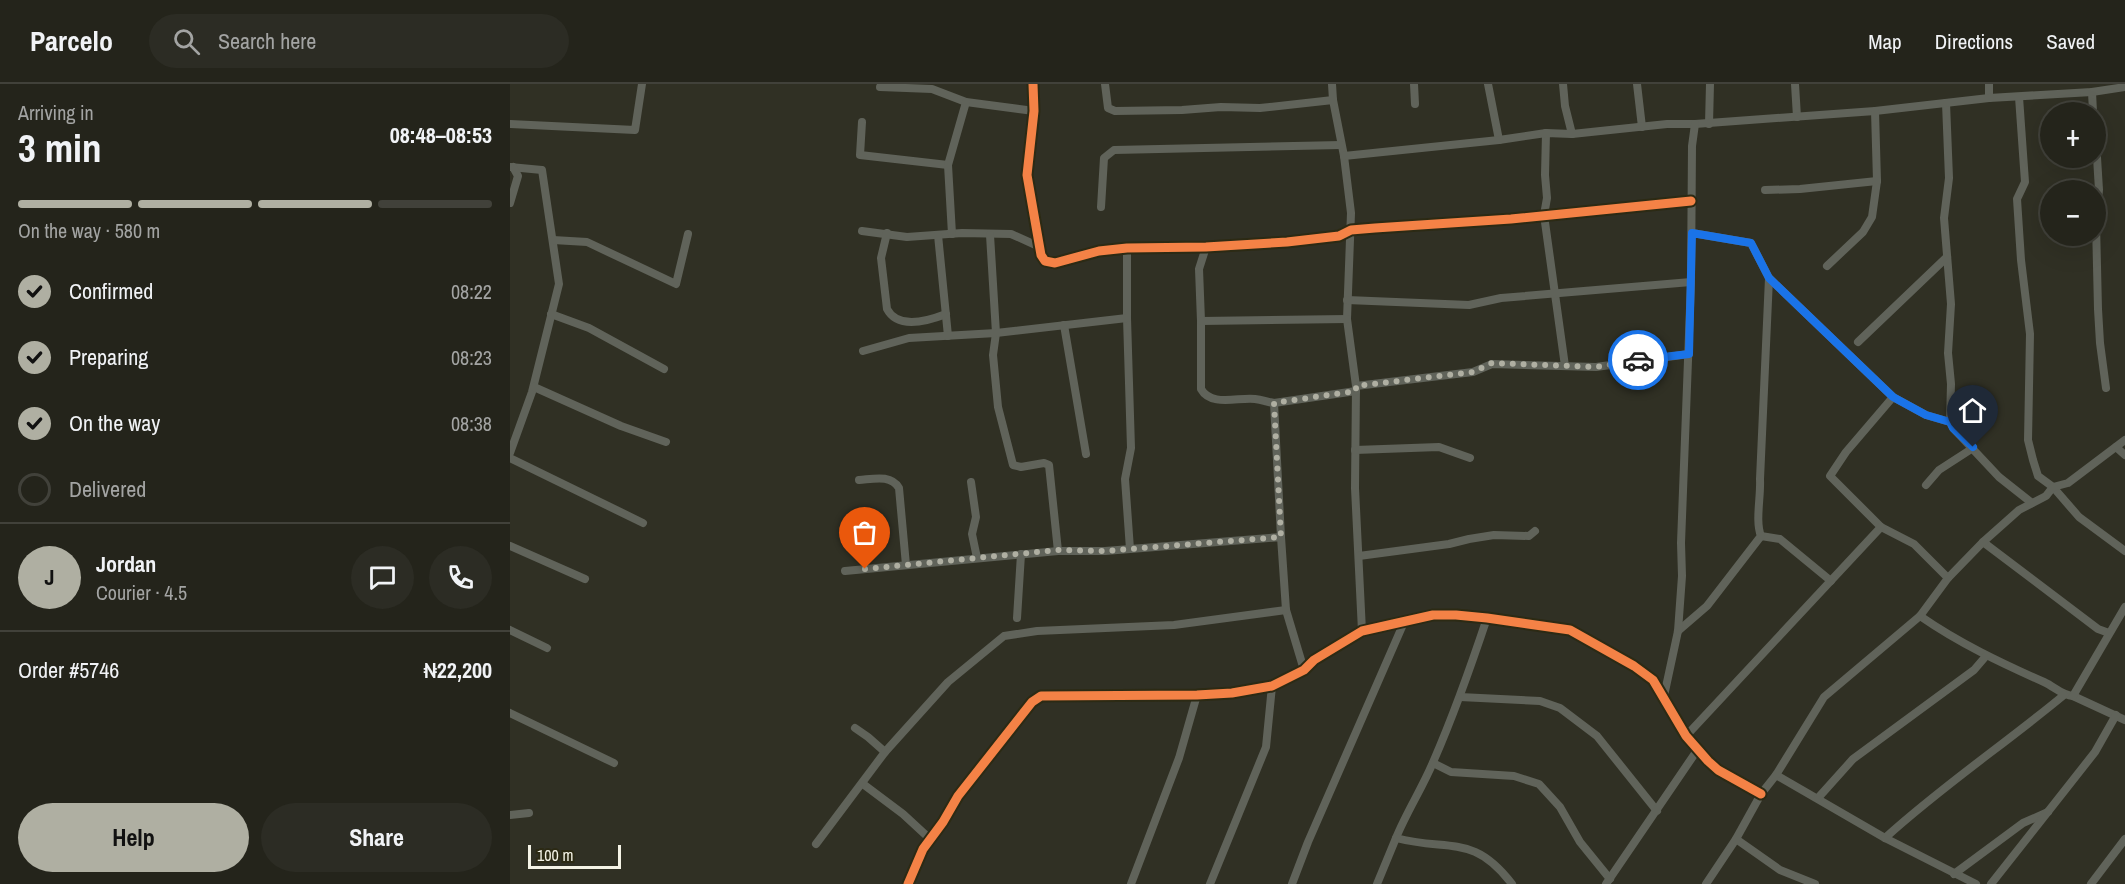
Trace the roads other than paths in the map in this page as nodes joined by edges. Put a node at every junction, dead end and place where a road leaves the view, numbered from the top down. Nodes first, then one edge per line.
1 (642, 84) edge
2 (1033, 84) edge
3 (1105, 84) edge
4 (1332, 84) edge
5 (1414, 84) edge
6 (1488, 84) edge
7 (1563, 84) edge
8 (1637, 84) edge
9 (1710, 84) edge
10 (1795, 84) edge
11 (1989, 84) edge
12 (880, 87) dead end
13 (2125, 87) edge
14 (2068, 89) edge
15 (2092, 92) junction
16 (2019, 97) junction
17 (1989, 98) junction
18 (1333, 100) junction
19 (966, 102) junction
20 (2092, 102) edge
21 (1947, 103) junction
22 (1415, 104) dead end
23 (1034, 111) junction
24 (1875, 111) junction
25 (1797, 117) junction
26 (862, 122) dead end
27 (510, 124) edge
28 (1695, 124) junction
29 (1709, 124) junction
30 (1642, 127) junction
31 (1546, 133) junction
32 (1572, 134) junction
33 (1499, 140) junction
34 (1341, 145) junction
35 (1344, 156) junction
36 (948, 165) junction
37 (512, 167) edge
38 (2098, 168) edge
39 (1877, 181) junction
40 (1765, 190) dead end
41 (1692, 201) junction
42 (510, 203) edge
43 (1101, 207) dead end
44 (1544, 215) junction
45 (862, 231) dead end
46 (1351, 231) junction
47 (887, 233) junction
48 (1692, 233) junction
49 (688, 234) dead end
50 (938, 234) junction
51 (952, 234) junction
52 (990, 235) junction
53 (553, 240) junction
54 (1040, 247) junction
55 (1206, 247) junction
56 (1127, 248) junction
57 (1947, 257) junction
58 (1827, 266) dead end
59 (1769, 278) junction
60 (1692, 282) junction
61 (1553, 294) junction
62 (1347, 300) junction
63 (551, 314) junction
64 (946, 314) junction
65 (1126, 318) junction
66 (1347, 319) junction
67 (1201, 321) junction
68 (1064, 325) junction
69 (996, 333) junction
70 (948, 336) junction
71 (1858, 342) dead end
72 (863, 351) dead end
73 (1689, 354) junction
74 (1565, 366) junction
75 (664, 369) dead end
76 (534, 387) junction
77 (1356, 388) junction
78 (2106, 388) dead end
79 (1893, 397) junction
80 (1274, 403) junction
81 (1950, 422) junction
82 (2125, 440) edge
83 (666, 442) dead end
84 (1973, 447) junction
85 (2116, 447) junction
86 (1355, 450) junction
87 (510, 453) edge
88 (1086, 454) dead end
89 (2125, 455) edge
90 (510, 458) edge
91 (1470, 458) dead end
92 (859, 480) dead end
93 (971, 482) dead end
94 (1926, 485) dead end
95 (2053, 487) junction
96 (2032, 503) junction
97 (643, 523) dead end
98 (1881, 527) junction
99 (1536, 531) dead end
100 (1761, 536) junction
101 (1281, 537) junction
102 (1983, 542) junction
103 (510, 546) edge
104 (1130, 549) junction
105 (1058, 550) junction
106 (2125, 551) edge
107 (1021, 554) junction
108 (1359, 556) junction
109 (977, 558) junction
110 (906, 565) junction
111 (845, 571) dead end
112 (1947, 578) junction
113 (585, 579) dead end
114 (1831, 581) junction
115 (2125, 606) edge
116 (1286, 610) junction
117 (1920, 616) junction
118 (1017, 618) dead end
119 (1487, 618) junction
120 (1406, 621) junction
121 (510, 630) edge
122 (1362, 631) junction
123 (1678, 631) junction
124 (2109, 633) junction
125 (547, 648) dead end
126 (1986, 656) junction
127 (1304, 670) junction
128 (1272, 686) junction
129 (1197, 695) junction
130 (2069, 695) junction
131 (1664, 696) junction
132 (1460, 697) junction
133 (510, 713) edge
134 (2116, 716) junction
135 (2125, 720) edge
136 (855, 728) dead end
137 (1686, 736) junction
138 (1698, 750) junction
139 (885, 752) junction
140 (1433, 763) junction
141 (614, 764) dead end
142 (1776, 775) junction
143 (863, 784) junction
144 (1761, 794) junction
145 (1818, 798) junction
146 (1657, 811) junction
147 (2050, 811) junction
148 (529, 813) dead end
149 (510, 814) edge
150 (929, 838) junction
151 (1396, 838) junction
152 (1736, 838) junction
153 (1885, 838) junction
154 (2125, 839) edge
155 (816, 844) dead end
156 (1954, 874) junction
157 (1608, 881) edge
158 (908, 884) edge
159 (1131, 884) edge
160 (1209, 884) edge
161 (1292, 884) edge
162 (1377, 884) edge
163 (1512, 884) edge
164 (1706, 884) edge
165 (1815, 884) edge
166 (1976, 884) edge
167 (1991, 884) edge
168 (2091, 884) edge

1 - 27 street
2 - 23 street
3 - 18 street
4 - 18 street
5 - 22 street
6 - 33 street
7 - 32 street
8 - 30 street
9 - 29 street
10 - 25 street
11 - 17 street
12 - 19 street
13 - 15 street
14 - 15 street
14 - 16 street
15 - 20 street
16 - 17 street
16 - 95 street
17 - 21 street
18 - 34 street
19 - 23 street
19 - 36 street
21 - 24 street
21 - 57 street
23 - 54 street
24 - 25 street
24 - 39 street
25 - 29 street
26 - 36 street
28 - 29 street
28 - 30 street
28 - 41 street
30 - 32 street
31 - 32 street
31 - 33 street
31 - 44 street
33 - 35 street
34 - 35 street
34 - 43 street
35 - 46 street
36 - 51 street
37 - 42 street
37 - 53 street
38 - 78 street
39 - 40 street
39 - 58 street
41 - 44 street
41 - 48 street
44 - 46 street
44 - 61 street
45 - 47 street
46 - 55 street
46 - 62 street
47 - 50 street
47 - 64 street
48 - 59 street
48 - 60 street
49 - 53 street
50 - 51 street
50 - 64 street
51 - 52 street
52 - 54 street
52 - 69 street
53 - 63 street
54 - 56 street
55 - 56 street
55 - 67 street
56 - 65 street
57 - 71 street
57 - 81 street
59 - 79 street
59 - 100 street
60 - 61 street
60 - 73 street
61 - 62 street
61 - 74 street
62 - 66 street
63 - 75 street
63 - 76 street
64 - 70 street
65 - 68 street
65 - 104 street
66 - 67 street
66 - 77 street
67 - 80 street
68 - 69 street
68 - 88 street
69 - 70 street
69 - 105 street
70 - 72 street
73 - 74 street
73 - 123 street
74 - 77 street
76 - 83 street
76 - 87 street
77 - 80 street
77 - 86 street
79 - 81 street
79 - 98 street
80 - 101 street
81 - 84 street
82 - 85 street
84 - 94 street
84 - 96 street
85 - 89 street
85 - 95 street
86 - 91 street
86 - 108 street
90 - 97 street
92 - 110 street
93 - 109 street
95 - 96 street
95 - 106 street
96 - 102 street
98 - 112 street
98 - 114 street
99 - 108 street
100 - 114 street
100 - 123 street
101 - 104 street
101 - 116 street
102 - 112 street
102 - 124 street
103 - 113 street
104 - 105 street
105 - 107 street
107 - 109 street
107 - 118 street
108 - 122 street
109 - 110 street
110 - 111 street
112 - 117 street
114 - 137 street
115 - 124 street
116 - 127 street
116 - 139 street
117 - 126 street
117 - 142 street
119 - 120 street
119 - 131 street
119 - 132 street
120 - 122 street
120 - 161 street
121 - 125 street
122 - 127 street
123 - 131 street
124 - 130 street
126 - 130 street
126 - 145 street
127 - 128 street
128 - 129 street
128 - 160 street
129 - 150 street
129 - 159 street
130 - 134 street
130 - 153 street
131 - 137 street
132 - 140 street
132 - 146 street
133 - 141 street
134 - 135 street
134 - 147 street
136 - 139 street
137 - 138 street
138 - 144 street
138 - 146 street
139 - 143 street
140 - 151 street
140 - 157 street
142 - 144 street
142 - 145 street
143 - 150 street
143 - 155 street
144 - 152 street
145 - 153 street
146 - 157 street
147 - 156 street
147 - 167 street
148 - 149 street
150 - 158 street
151 - 162 street
151 - 163 street
152 - 164 street
152 - 165 street
153 - 156 street
154 - 168 street
156 - 166 street

